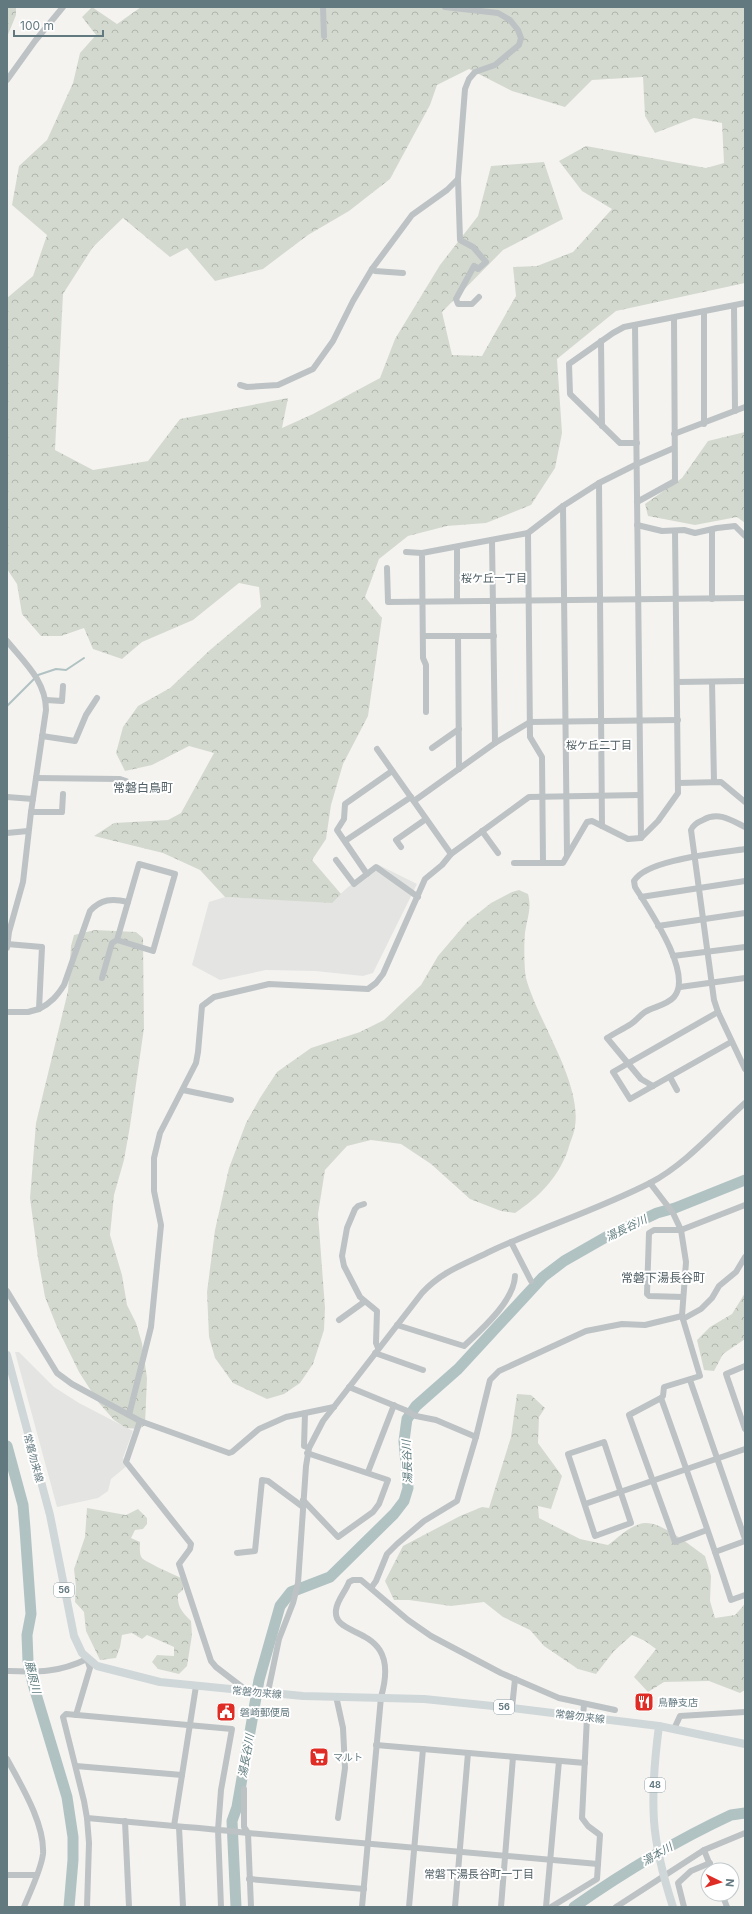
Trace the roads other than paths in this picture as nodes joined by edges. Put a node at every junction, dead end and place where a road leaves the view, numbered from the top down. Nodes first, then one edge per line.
1 (63, 7) edge
2 (323, 7) edge
3 (444, 7) edge
4 (324, 36) dead end
5 (7, 80) edge
6 (458, 179) junction
7 (372, 269) junction
8 (403, 274) dead end
9 (479, 297) dead end
10 (745, 303) edge
11 (734, 306) junction
12 (704, 312) junction
13 (674, 318) junction
14 (636, 325) junction
15 (601, 341) junction
16 (240, 385) dead end
17 (745, 406) edge
18 (735, 411) junction
19 (704, 424) junction
20 (602, 426) junction
21 (674, 434) junction
22 (637, 443) junction
23 (674, 448) junction
24 (637, 464) junction
25 (599, 483) junction
26 (637, 502) junction
27 (563, 506) junction
28 (638, 525) junction
29 (712, 530) junction
30 (675, 531) junction
31 (528, 533) junction
32 (745, 536) edge
33 (492, 541) junction
34 (457, 547) junction
35 (406, 552) dead end
36 (422, 554) junction
37 (387, 568) dead end
38 (745, 598) edge
39 (600, 599) junction
40 (638, 599) junction
41 (676, 599) junction
42 (712, 599) junction
43 (493, 600) junction
44 (528, 600) junction
45 (564, 600) junction
46 (422, 601) junction
47 (457, 601) junction
48 (423, 636) junction
49 (458, 636) junction
50 (494, 636) junction
51 (7, 640) edge
52 (745, 681) edge
53 (677, 682) junction
54 (712, 682) junction
55 (62, 686) dead end
56 (97, 698) dead end
57 (46, 700) junction
58 (426, 712) dead end
59 (678, 720) junction
60 (566, 721) junction
61 (601, 721) junction
62 (640, 721) junction
63 (530, 722) junction
64 (459, 729) junction
65 (42, 736) junction
66 (495, 743) junction
67 (377, 748) dead end
68 (432, 748) dead end
69 (459, 768) junction
70 (392, 770) junction
71 (36, 778) junction
72 (126, 781) dead end
73 (714, 782) junction
74 (678, 783) junction
75 (63, 794) dead end
76 (640, 795) junction
77 (542, 796) junction
78 (566, 796) junction
79 (602, 796) junction
80 (7, 797) edge
81 (33, 799) junction
82 (412, 799) junction
83 (745, 802) edge
84 (31, 812) junction
85 (426, 819) junction
86 (602, 826) junction
87 (745, 828) edge
88 (28, 831) junction
89 (482, 831) junction
90 (7, 833) edge
91 (641, 838) junction
92 (345, 842) junction
93 (401, 847) dead end
94 (745, 849) edge
95 (498, 853) dead end
96 (451, 854) junction
97 (567, 856) junction
98 (694, 857) junction
99 (336, 860) dead end
100 (514, 863) dead end
101 (543, 863) junction
102 (367, 874) junction
103 (745, 880) edge
104 (699, 888) junction
105 (641, 897) junction
106 (418, 898) junction
107 (128, 902) junction
108 (745, 913) edge
109 (703, 919) junction
110 (658, 926) junction
111 (117, 940) junction
112 (7, 944) edge
113 (745, 946) edge
114 (7, 948) edge
115 (708, 952) junction
116 (673, 956) junction
117 (102, 978) dead end
118 (745, 978) edge
119 (712, 983) junction
120 (680, 987) junction
121 (39, 1009) junction
122 (7, 1012) edge
123 (718, 1012) junction
124 (731, 1042) junction
125 (628, 1063) junction
126 (745, 1069) edge
127 (670, 1077) junction
128 (653, 1086) junction
129 (183, 1090) junction
130 (677, 1090) dead end
131 (231, 1100) dead end
132 (745, 1103) edge
133 (650, 1183) junction
134 (364, 1204) dead end
135 (745, 1206) edge
136 (681, 1230) junction
137 (511, 1242) junction
138 (745, 1257) edge
139 (515, 1276) dead end
140 (531, 1281) dead end
141 (7, 1290) edge
142 (683, 1297) junction
143 (364, 1302) junction
144 (682, 1317) junction
145 (339, 1320) dead end
146 (396, 1325) junction
147 (376, 1351) junction
148 (7, 1355) edge
149 (745, 1366) edge
150 (423, 1370) dead end
151 (690, 1380) junction
152 (349, 1387) junction
153 (661, 1398) junction
154 (394, 1405) junction
155 (334, 1407) junction
156 (305, 1413) junction
157 (129, 1415) junction
158 (140, 1421) junction
159 (745, 1429) edge
160 (476, 1437) junction
161 (745, 1449) edge
162 (308, 1451) junction
163 (717, 1458) junction
164 (686, 1469) junction
165 (368, 1472) junction
166 (653, 1481) junction
167 (620, 1492) junction
168 (303, 1500) junction
169 (585, 1504) junction
170 (303, 1507) junction
171 (707, 1530) junction
172 (745, 1540) edge
173 (715, 1552) junction
174 (237, 1553) dead end
175 (371, 1588) junction
176 (745, 1595) edge
177 (87, 1659) junction
178 (7, 1671) edge
179 (515, 1679) junction
180 (196, 1686) junction
181 (249, 1691) junction
182 (264, 1692) junction
183 (336, 1696) junction
184 (381, 1697) junction
185 (584, 1704) junction
186 (512, 1708) junction
187 (615, 1710) dead end
188 (745, 1712) edge
189 (76, 1715) junction
190 (585, 1717) junction
191 (190, 1724) junction
192 (659, 1726) junction
193 (674, 1729) junction
194 (745, 1744) edge
195 (376, 1745) junction
196 (423, 1749) junction
197 (468, 1753) junction
198 (513, 1757) junction
199 (7, 1759) edge
200 (559, 1761) junction
201 (586, 1763) junction
202 (76, 1766) junction
203 (182, 1775) junction
204 (244, 1789) dead end
205 (87, 1818) junction
206 (338, 1818) dead end
207 (125, 1822) junction
208 (177, 1826) junction
209 (218, 1830) junction
210 (245, 1832) junction
211 (744, 1835) edge
212 (368, 1843) junction
213 (414, 1847) junction
214 (704, 1850) junction
215 (460, 1851) junction
216 (505, 1855) junction
217 (550, 1860) junction
218 (710, 1862) edge
219 (598, 1864) junction
220 (700, 1867) edge
221 (36, 1874) junction
222 (663, 1874) junction
223 (7, 1875) edge
224 (249, 1878) junction
225 (364, 1889) junction
226 (24, 1907) edge
227 (87, 1907) edge
228 (129, 1907) edge
229 (184, 1907) edge
230 (221, 1907) edge
231 (251, 1907) edge
232 (362, 1907) edge
233 (409, 1907) edge
234 (455, 1907) edge
235 (501, 1907) edge
236 (546, 1907) edge
237 (551, 1907) edge
238 (616, 1907) edge
239 (673, 1907) edge
240 (684, 1907) edge

1 - 5 street
2 - 4 street
3 - 6 street
6 - 7 street
6 - 9 street
7 - 8 street
7 - 16 street
10 - 11 street
11 - 12 street
11 - 18 street
12 - 13 street
12 - 19 street
13 - 14 street
13 - 21 street
14 - 15 street
14 - 22 street
15 - 20 street
15 - 20 street
17 - 18 street
18 - 19 street
19 - 21 street
20 - 22 street
21 - 23 street
22 - 24 street
23 - 24 street
23 - 26 street
24 - 25 street
24 - 26 street
25 - 27 street
25 - 39 street
26 - 28 street
27 - 31 street
27 - 45 street
28 - 30 street
28 - 40 street
29 - 30 street
29 - 32 street
29 - 42 street
30 - 41 street
31 - 33 street
31 - 44 street
33 - 34 street
33 - 43 street
34 - 36 street
34 - 47 street
35 - 36 street
36 - 46 street
37 - 46 street
38 - 42 street
39 - 40 street
39 - 45 street
39 - 61 street
40 - 41 street
40 - 62 street
41 - 42 street
41 - 53 street
43 - 44 street
43 - 47 street
43 - 50 street
44 - 45 street
44 - 63 street
45 - 60 street
46 - 47 street
46 - 48 street
48 - 49 street
48 - 58 street
49 - 50 street
49 - 64 street
50 - 66 street
51 - 57 street
52 - 54 street
53 - 54 street
53 - 59 street
54 - 73 street
55 - 57 street
56 - 65 street
57 - 65 street
59 - 62 street
59 - 74 street
60 - 61 street
60 - 63 street
60 - 78 street
61 - 62 street
61 - 79 street
62 - 76 street
63 - 66 street
63 - 77 street
64 - 68 street
64 - 69 street
65 - 71 street
66 - 69 street
67 - 70 street
69 - 82 street
70 - 82 street
70 - 92 street
71 - 72 street
71 - 81 street
73 - 74 street
73 - 83 street
74 - 91 street
75 - 84 street
76 - 79 street
76 - 91 street
77 - 78 street
77 - 89 street
77 - 101 street
78 - 79 street
78 - 97 street
79 - 86 street
80 - 81 street
81 - 84 street
82 - 85 street
82 - 92 street
84 - 88 street
85 - 93 street
85 - 96 street
86 - 91 street
86 - 97 street
87 - 98 street
88 - 90 street
88 - 112 street
89 - 95 street
89 - 96 street
92 - 102 street
94 - 98 street
96 - 106 street
97 - 101 street
98 - 104 street
98 - 105 street
99 - 102 street
100 - 101 street
102 - 106 street
103 - 104 street
104 - 105 street
104 - 109 street
105 - 110 street
106 - 129 street
107 - 111 street
107 - 111 street
107 - 121 street
108 - 109 street
109 - 110 street
109 - 115 street
110 - 116 street
111 - 117 street
112 - 114 street
112 - 121 street
113 - 115 street
115 - 116 street
115 - 119 street
116 - 120 street
118 - 119 street
119 - 120 street
119 - 123 street
120 - 125 street
121 - 122 street
123 - 124 street
123 - 125 street
124 - 126 street
124 - 127 street
125 - 128 street
125 - 128 street
127 - 128 street
127 - 130 street
129 - 131 street
129 - 157 street
132 - 133 street
133 - 136 street
133 - 137 street
134 - 143 street
135 - 136 street
136 - 142 street
136 - 142 street
137 - 140 street
137 - 146 street
138 - 144 street
139 - 146 street
141 - 157 street
142 - 144 street
143 - 145 street
143 - 147 street
144 - 151 street
144 - 160 street
146 - 147 street
147 - 150 street
147 - 152 street
148 - 177 main road, 常磐勿来線 / 56
149 - 159 street
151 - 153 street
151 - 163 street
152 - 154 street
152 - 155 street
153 - 164 street
153 - 166 street
154 - 160 street
154 - 165 street
155 - 156 street
155 - 162 street
156 - 158 street
156 - 162 street
157 - 158 street
158 - 181 street
160 - 175 street
161 - 163 street
162 - 165 street
162 - 168 street
163 - 164 street
163 - 172 street
164 - 166 street
164 - 171 street
165 - 168 street
166 - 167 street
166 - 171 street
167 - 169 street
167 - 169 street
167 - 169 street
168 - 170 street
170 - 174 street
170 - 182 street
171 - 173 street
172 - 173 street
173 - 176 street
175 - 179 street
175 - 184 street
177 - 178 street
177 - 180 main road, 常磐勿来線 / 56
177 - 189 street
179 - 185 street
179 - 186 street
180 - 181 main road, 常磐勿来線 / 56
180 - 191 street
181 - 182 main road, 常磐勿来線 / 56
182 - 183 main road, 常磐勿来線 / 56
183 - 184 main road, 常磐勿来線 / 56
183 - 206 street
184 - 186 main road, 常磐勿来線 / 56
184 - 195 street
185 - 187 street
185 - 190 street
186 - 190 main road, 常磐勿来線 / 56
188 - 193 street
189 - 191 street
189 - 202 street
190 - 192 main road, 常磐勿来線 / 56
190 - 201 street
191 - 203 street
191 - 209 street
192 - 193 main road, 常磐勿来線 / 56
192 - 222 main road, 48
193 - 194 main road, 常磐勿来線 / 56
195 - 196 street
195 - 212 street
196 - 197 street
196 - 213 street
197 - 198 street
197 - 215 street
198 - 200 street
198 - 216 street
199 - 221 street
200 - 201 street
200 - 217 street
201 - 219 street
202 - 203 street
202 - 205 street
203 - 208 street
204 - 210 street
205 - 207 street
205 - 227 street
207 - 208 street
207 - 228 street
208 - 209 street
208 - 229 street
209 - 210 street
209 - 230 street
210 - 212 street
210 - 224 street
211 - 214 street
212 - 213 street
212 - 225 street
213 - 215 street
213 - 233 street
214 - 218 street
214 - 222 street
215 - 216 street
215 - 234 street
216 - 217 street
216 - 235 street
217 - 219 street
217 - 236 street
219 - 237 street
220 - 240 street
221 - 223 street
221 - 226 street
222 - 238 street
222 - 239 main road, 48
224 - 225 street
224 - 231 street
225 - 232 street

